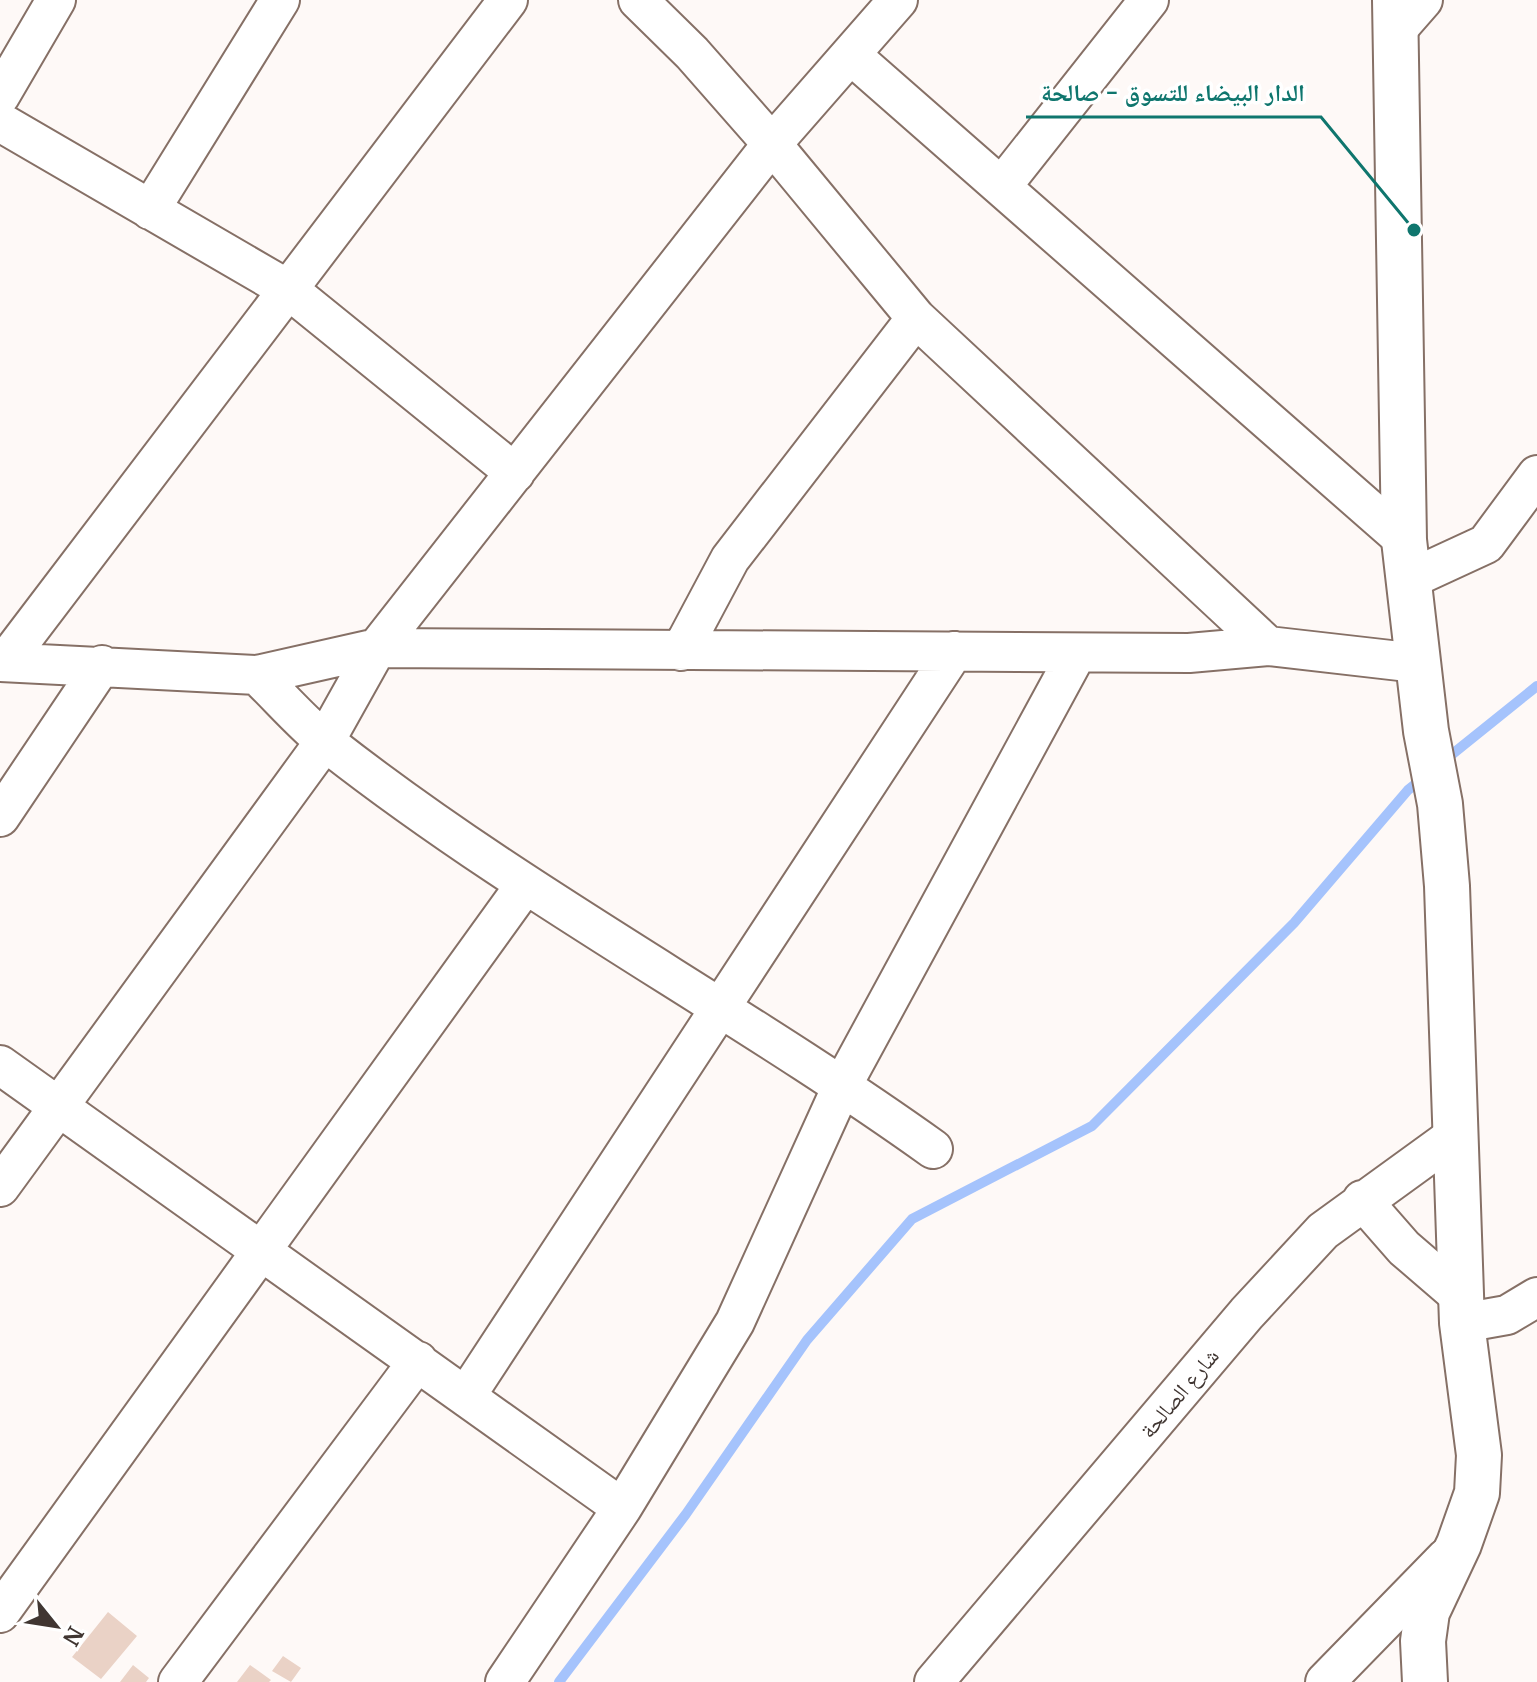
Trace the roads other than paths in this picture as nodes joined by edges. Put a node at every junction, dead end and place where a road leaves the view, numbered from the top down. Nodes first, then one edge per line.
1 (56, 0) edge
2 (280, 0) edge
3 (508, 0) edge
4 (638, 0) edge
5 (898, 0) edge
6 (1149, 0) edge
7 (1404, 11) edge
8 (851, 55) junction
9 (0, 96) edge
10 (0, 122) edge
11 (772, 144) junction
12 (1002, 186) junction
13 (150, 210) junction
14 (289, 290) junction
15 (916, 318) junction
16 (515, 473) junction
17 (1537, 475) edge
18 (1406, 560) junction
19 (1268, 646) junction
20 (377, 648) junction
21 (681, 651) junction
22 (954, 651) junction
23 (1077, 653) junction
24 (2, 662) edge
25 (1417, 663) junction
26 (102, 665) junction
27 (257, 675) junction
28 (325, 741) junction
29 (0, 817) edge
30 (525, 885) junction
31 (720, 1009) junction
32 (0, 1065) edge
33 (843, 1084) junction
34 (59, 1107) junction
35 (1454, 1136) junction
36 (933, 1149) dead end
37 (0, 1187) edge
38 (1362, 1200) junction
39 (263, 1251) junction
40 (1537, 1297) edge
41 (1462, 1310) junction
42 (418, 1361) junction
43 (466, 1396) junction
44 (622, 1508) junction
45 (1459, 1544) junction
46 (0, 1613) edge
47 (178, 1682) edge
48 (505, 1682) edge
49 (934, 1682) edge
50 (1325, 1682) edge
51 (1425, 1682) edge

1 - 9 street
2 - 13 street
3 - 14 street
4 - 11 street
5 - 8 street
6 - 12 street
7 - 18 street
8 - 11 street
8 - 12 street
10 - 13 street
11 - 15 street
11 - 16 street
12 - 18 street
13 - 14 street
14 - 16 street
14 - 24 street
15 - 19 street
15 - 21 street
16 - 20 street
17 - 18 street
18 - 25 street
19 - 23 street
19 - 25 street
20 - 21 street
20 - 27 street
20 - 28 street
21 - 22 street
22 - 23 street
22 - 31 street
23 - 33 street
24 - 26 street
25 - 35 street
26 - 27 street
26 - 29 street
27 - 28 street
28 - 30 street
28 - 34 street
30 - 31 street
30 - 39 street
31 - 33 street
31 - 43 street
32 - 34 street
33 - 36 street
33 - 44 street
34 - 37 street
34 - 39 street
35 - 38 street, شارع الصالحة
35 - 41 street
38 - 41 street
38 - 49 street, شارع الصالحة
39 - 42 street
39 - 46 street
40 - 41 street
41 - 45 street
42 - 43 street
42 - 47 street
43 - 44 street
44 - 48 street
45 - 50 street
45 - 51 street

